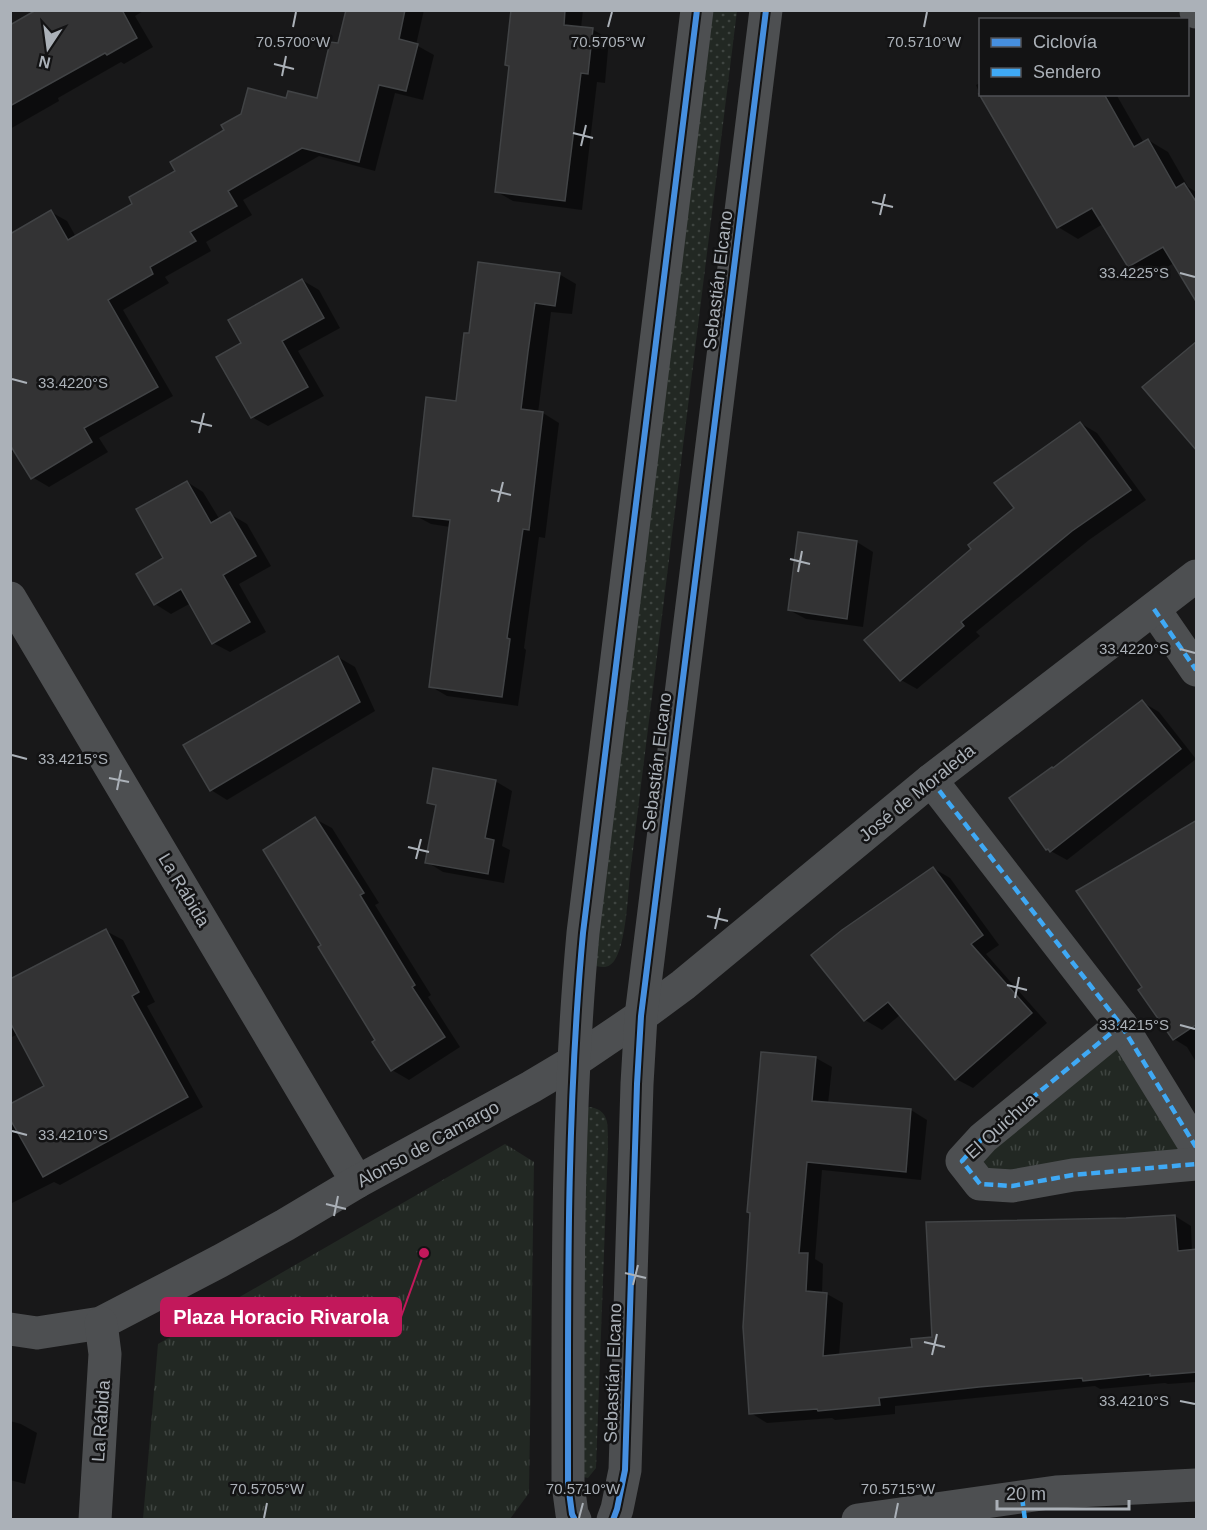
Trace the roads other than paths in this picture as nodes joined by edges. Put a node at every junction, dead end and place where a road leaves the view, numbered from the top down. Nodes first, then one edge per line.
1 (697, 10) edge
2 (766, 10) edge
3 (1197, 576) edge
4 (10, 598) edge
5 (1154, 609) junction
6 (1197, 670) edge
7 (931, 780) junction
8 (641, 1016) junction
9 (1121, 1025) junction
10 (573, 1062) junction
11 (1197, 1147) edge
12 (1197, 1164) edge
13 (357, 1182) junction
14 (101, 1323) junction
15 (10, 1329) edge
16 (1197, 1485) edge
17 (1024, 1508) edge
18 (95, 1520) edge
19 (575, 1520) edge
20 (613, 1520) edge
21 (858, 1520) edge

1 - 10 street
2 - 8 street, Sebastián Elcano
3 - 5 street, José de Moraleda
4 - 13 street, La Rábida
5 - 6 street
5 - 7 street, José de Moraleda
7 - 8 street, José de Moraleda
7 - 9 street
8 - 10 street, Alonso de Camargo
8 - 20 street, Sebastián Elcano
9 - 11 street
9 - 12 street, El Quichua
10 - 13 street, Alonso de Camargo
10 - 19 street
13 - 14 street, Alonso de Camargo
14 - 15 street, Alonso de Camargo
14 - 18 street, La Rábida
16 - 17 street
17 - 21 street

